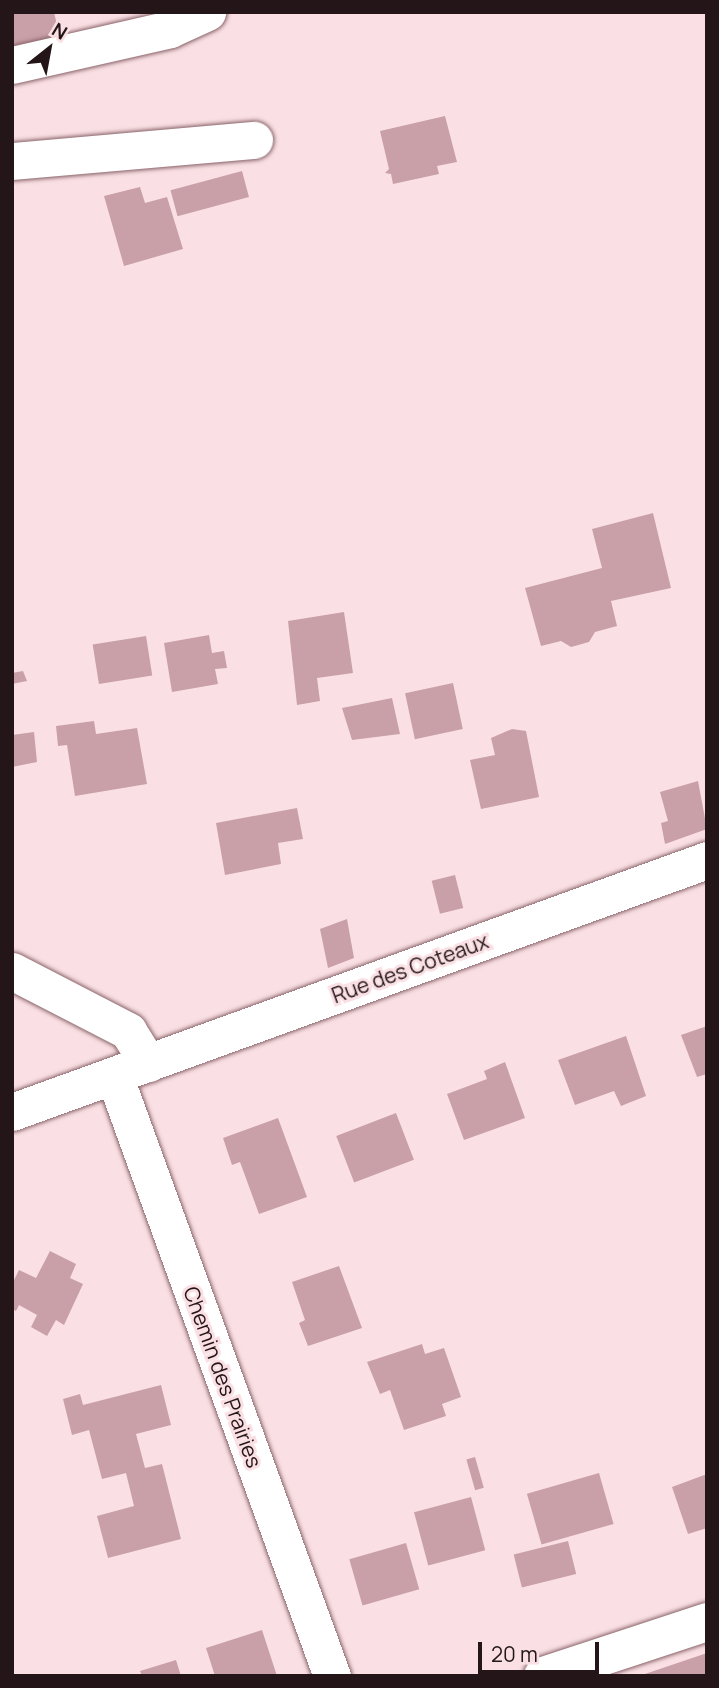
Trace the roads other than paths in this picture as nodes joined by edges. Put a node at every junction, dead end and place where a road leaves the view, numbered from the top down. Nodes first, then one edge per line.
1 (207, 12) edge
2 (12, 65) edge
3 (254, 140) dead end
4 (12, 160) edge
5 (707, 860) edge
6 (12, 971) edge
7 (148, 1063) junction
8 (115, 1078) junction
9 (12, 1112) edge
10 (707, 1622) edge
11 (332, 1676) edge
12 (542, 1676) edge

1 - 2 street
3 - 4 street
5 - 7 street, Rue des Coteaux
6 - 7 street
7 - 8 street, Rue des Coteaux
8 - 9 street, Rue des Coteaux
8 - 11 street, Chemin des Prairies
10 - 12 main road

